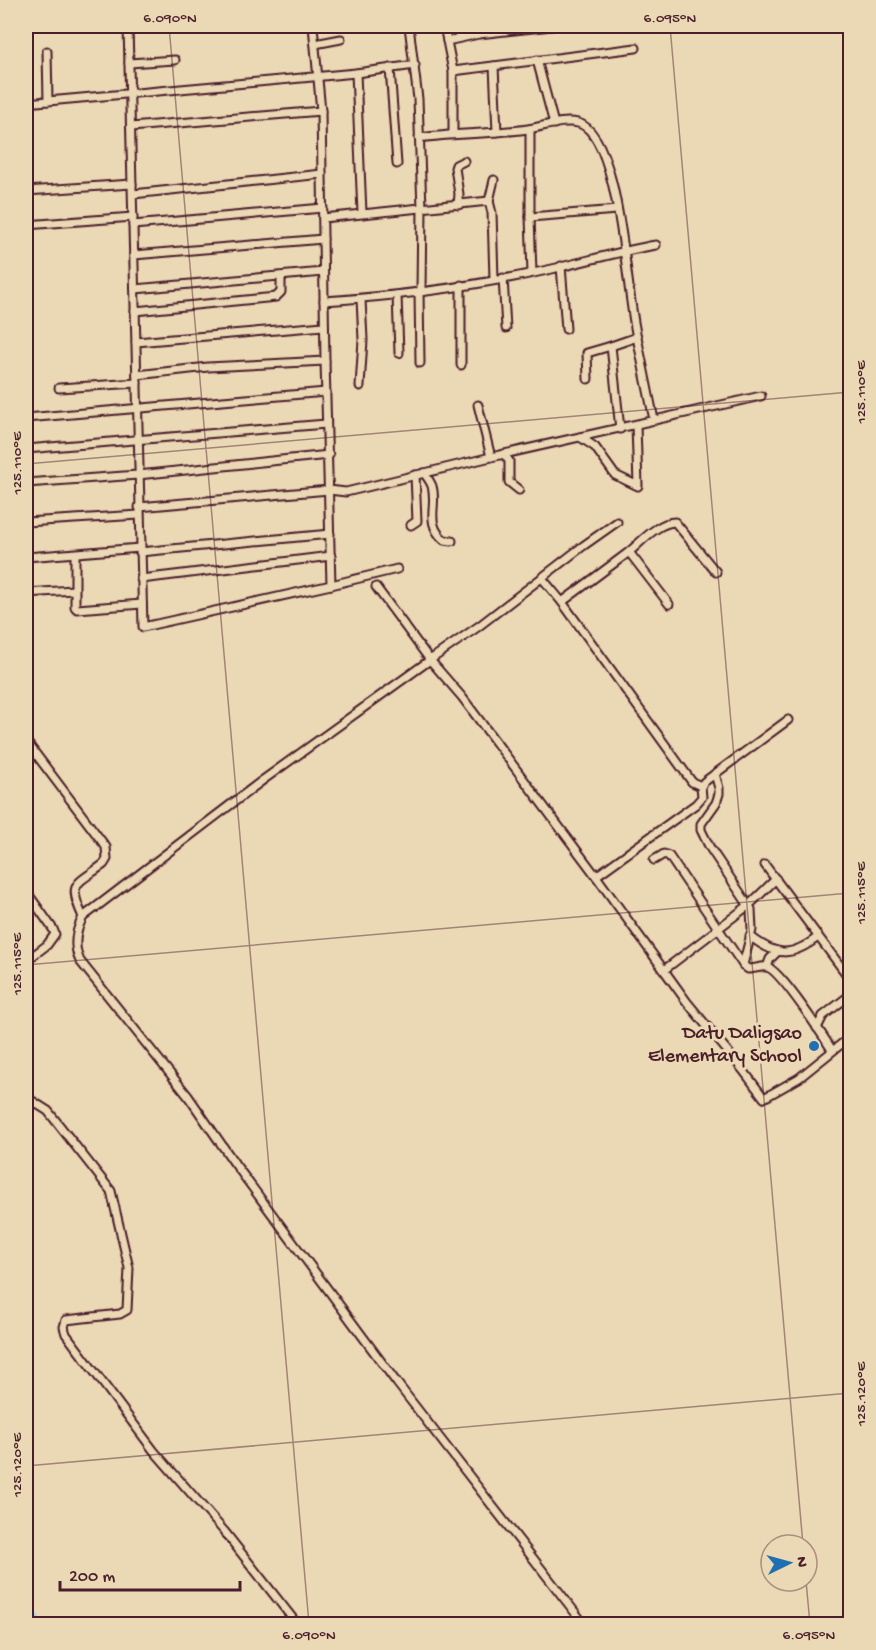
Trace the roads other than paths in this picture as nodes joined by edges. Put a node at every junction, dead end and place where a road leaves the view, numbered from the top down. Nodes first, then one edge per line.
1 (128, 26) edge
2 (313, 26) edge
3 (409, 26) edge
4 (444, 26) edge
5 (478, 26) edge
6 (552, 26) edge
7 (479, 34) junction
8 (341, 39) dead end
9 (447, 41) junction
10 (315, 44) junction
11 (636, 48) dead end
12 (47, 51) dead end
13 (174, 60) dead end
14 (537, 60) junction
15 (129, 63) junction
16 (415, 65) junction
17 (494, 66) junction
18 (390, 68) junction
19 (453, 71) junction
20 (356, 73) junction
21 (319, 76) junction
22 (130, 94) junction
23 (48, 101) junction
24 (26, 103) edge
25 (321, 111) junction
26 (554, 124) junction
27 (131, 128) junction
28 (530, 129) junction
29 (497, 132) junction
30 (453, 134) junction
31 (419, 138) junction
32 (464, 161) dead end
33 (397, 164) dead end
34 (322, 174) junction
35 (494, 180) dead end
36 (132, 184) junction
37 (26, 191) edge
38 (132, 194) junction
39 (489, 201) junction
40 (458, 205) junction
41 (322, 208) junction
42 (422, 208) junction
43 (617, 210) junction
44 (362, 213) junction
45 (530, 217) junction
46 (323, 218) junction
47 (133, 221) junction
48 (26, 225) edge
49 (323, 239) junction
50 (656, 245) dead end
51 (625, 251) junction
52 (134, 255) junction
53 (561, 266) junction
54 (323, 272) junction
55 (532, 273) junction
56 (281, 276) junction
57 (503, 278) junction
58 (494, 279) junction
59 (461, 285) junction
60 (135, 289) junction
61 (420, 291) junction
62 (397, 295) junction
63 (361, 299) junction
64 (324, 301) junction
65 (135, 311) junction
66 (324, 326) junction
67 (506, 328) dead end
68 (566, 330) dead end
69 (637, 337) junction
70 (136, 342) junction
71 (611, 346) junction
72 (399, 352) dead end
73 (325, 361) junction
74 (420, 363) dead end
75 (461, 365) dead end
76 (137, 379) junction
77 (588, 379) dead end
78 (360, 386) dead end
79 (59, 388) dead end
80 (326, 392) junction
81 (761, 396) dead end
82 (478, 405) dead end
83 (138, 408) junction
84 (26, 417) edge
85 (654, 420) junction
86 (326, 424) junction
87 (636, 424) junction
88 (620, 429) junction
89 (580, 437) junction
90 (138, 440) junction
91 (26, 449) edge
92 (504, 454) junction
93 (328, 455) junction
94 (491, 456) junction
95 (424, 473) junction
96 (138, 475) junction
97 (415, 475) junction
98 (26, 483) edge
99 (329, 490) junction
100 (519, 490) dead end
101 (139, 511) junction
102 (26, 522) edge
103 (617, 522) dead end
104 (411, 525) dead end
105 (330, 534) junction
106 (452, 541) dead end
107 (140, 550) junction
108 (629, 552) junction
109 (75, 554) junction
110 (331, 556) junction
111 (26, 557) edge
112 (397, 569) dead end
113 (716, 572) dead end
114 (542, 578) junction
115 (141, 579) junction
116 (331, 585) junction
117 (376, 587) dead end
118 (74, 590) junction
119 (26, 593) edge
120 (562, 602) junction
121 (142, 604) junction
122 (669, 604) dead end
123 (430, 660) junction
124 (788, 720) dead end
125 (26, 741) edge
126 (715, 774) junction
127 (701, 786) junction
128 (654, 860) dead end
129 (765, 865) dead end
130 (596, 876) junction
131 (776, 879) junction
132 (26, 891) edge
133 (749, 905) junction
134 (83, 917) junction
135 (718, 929) junction
136 (750, 936) junction
137 (818, 937) junction
138 (778, 951) junction
139 (26, 961) edge
140 (743, 965) junction
141 (768, 967) junction
142 (664, 970) junction
143 (850, 979) edge
144 (850, 995) edge
145 (817, 1028) junction
146 (850, 1037) edge
147 (832, 1050) junction
148 (26, 1097) edge
149 (297, 1624) edge
150 (584, 1624) edge

1 - 15 street
2 - 10 street
3 - 16 street
4 - 9 street
5 - 7 street
6 - 7 street
7 - 9 street
8 - 10 street
9 - 19 street
10 - 21 street
11 - 14 street
12 - 23 street
13 - 15 street
14 - 17 street
14 - 26 street
15 - 22 street
16 - 18 street
16 - 31 street
17 - 19 street
17 - 29 street
18 - 20 street
18 - 33 street
19 - 30 street
20 - 21 street
20 - 44 street
21 - 22 street
21 - 25 street
22 - 23 street
22 - 27 street
23 - 24 street
25 - 27 street
25 - 34 street
26 - 28 street
26 - 43 street
27 - 36 street
28 - 29 street
28 - 45 street
29 - 30 street
30 - 31 street
31 - 42 street
32 - 40 street
34 - 38 street
34 - 41 street
35 - 39 street
36 - 37 street
36 - 38 street
38 - 47 street
39 - 40 street
39 - 58 street
40 - 42 street
41 - 46 street
41 - 47 street
42 - 44 street
42 - 61 street
43 - 45 street
43 - 51 street
44 - 46 street
45 - 55 street
46 - 49 street
47 - 48 street
47 - 52 street
49 - 52 street
49 - 54 street
50 - 51 street
51 - 53 street
51 - 69 street
52 - 60 street
53 - 55 street
53 - 68 street
54 - 56 street
54 - 64 street
55 - 57 street
56 - 60 street
56 - 65 street
57 - 58 street
57 - 67 street
58 - 59 street
59 - 61 street
59 - 75 street
60 - 65 street
61 - 62 street
61 - 74 street
62 - 63 street
62 - 72 street
63 - 64 street
63 - 78 street
64 - 66 street
65 - 70 street
66 - 70 street
66 - 73 street
69 - 71 street
69 - 85 street
70 - 76 street
71 - 77 street
71 - 88 street
73 - 76 street
73 - 80 street
76 - 79 street
76 - 83 street
80 - 83 street
80 - 86 street
81 - 85 street
82 - 94 street
83 - 84 street
83 - 90 street
85 - 87 street
86 - 90 street
86 - 93 street
87 - 88 street
87 - 89 street
88 - 89 street
89 - 92 street
90 - 91 street
90 - 96 street
92 - 94 street
92 - 100 street
93 - 96 street
93 - 99 street
94 - 95 street
95 - 97 street
95 - 106 street
96 - 98 street
96 - 101 street
97 - 99 street
97 - 104 street
99 - 101 street
99 - 105 street
101 - 102 street
101 - 107 street
103 - 114 street
105 - 107 street
105 - 110 street
107 - 109 street
107 - 115 street
108 - 113 street
108 - 120 street
108 - 122 street
109 - 111 street
109 - 118 street
110 - 115 street
110 - 116 street
112 - 116 street
114 - 120 street
114 - 123 street
115 - 121 street
116 - 121 street
117 - 123 street
118 - 119 street
118 - 121 street
120 - 127 street
123 - 130 street
123 - 134 street
124 - 126 street
125 - 134 street
126 - 127 street
126 - 133 street
127 - 130 street
128 - 135 street
129 - 131 street
130 - 142 street
131 - 133 street
131 - 137 street
132 - 139 street
133 - 135 street
133 - 136 street
134 - 150 street
135 - 140 street
135 - 142 street
136 - 138 street
136 - 140 street
137 - 138 street
137 - 143 street
138 - 141 street
140 - 141 street
141 - 145 street
142 - 147 street
144 - 145 street
145 - 147 street
146 - 147 street
148 - 149 street

